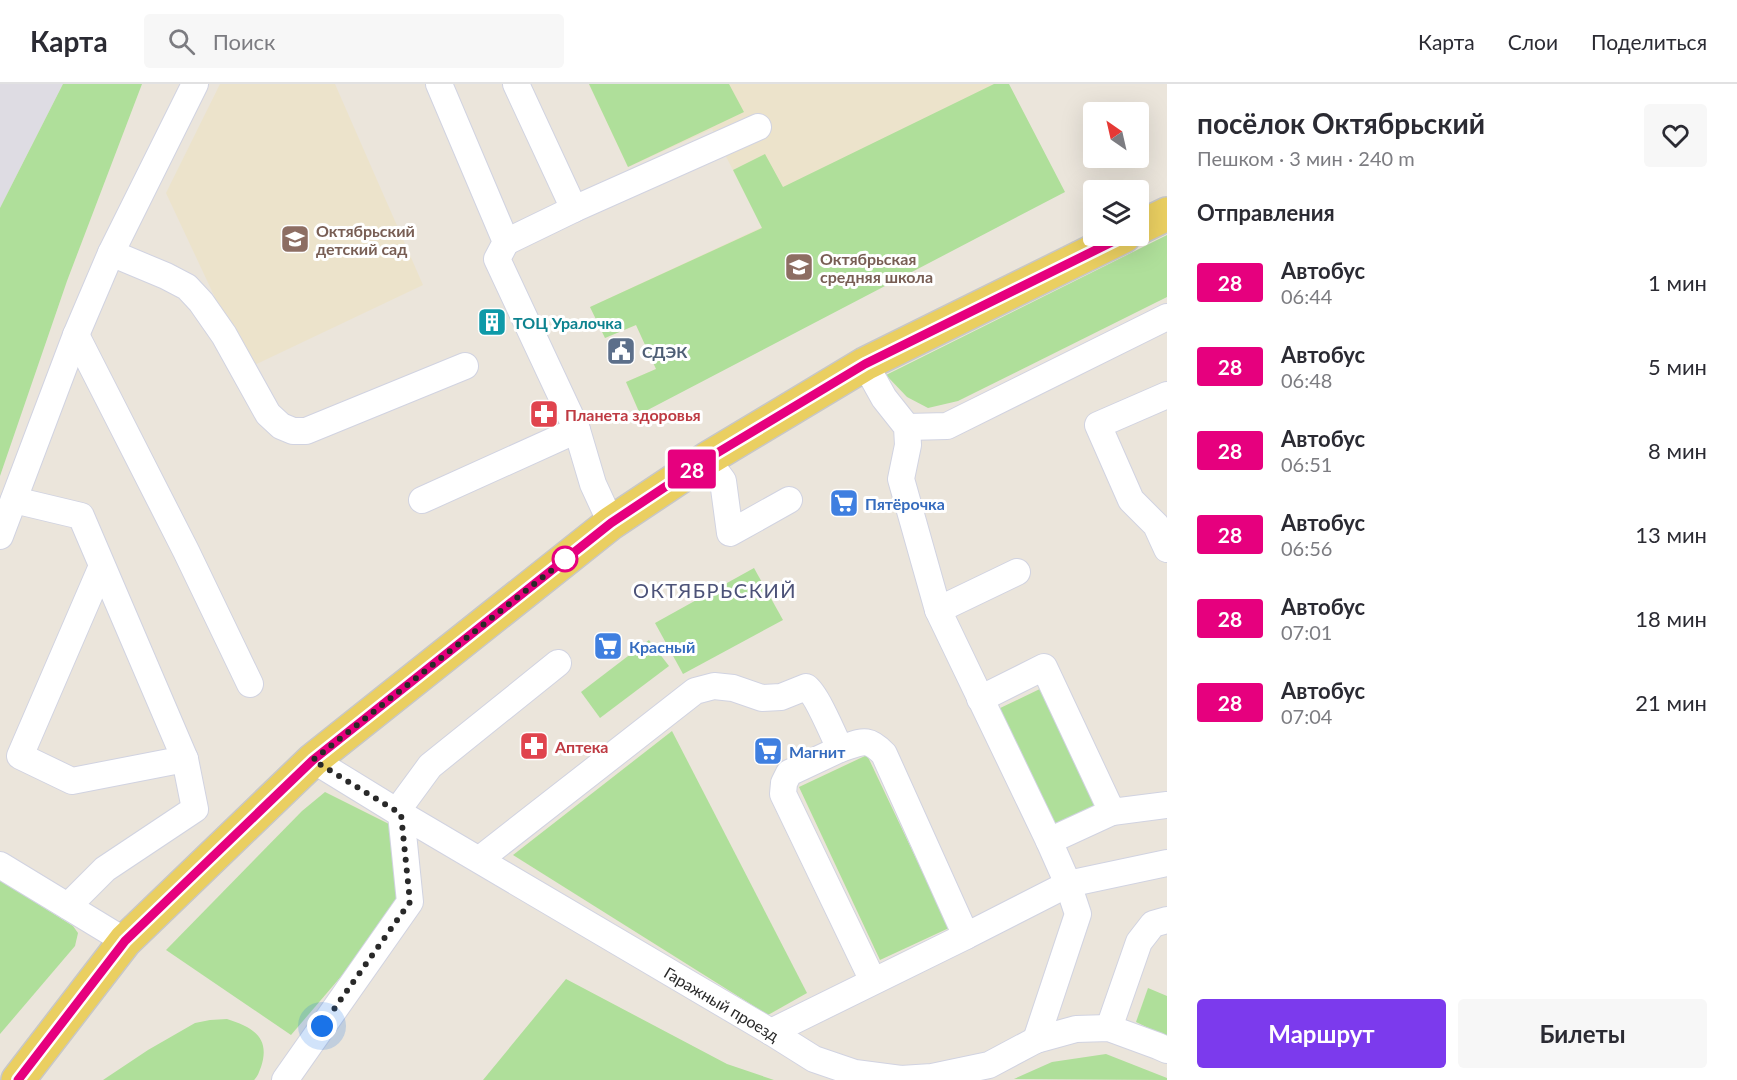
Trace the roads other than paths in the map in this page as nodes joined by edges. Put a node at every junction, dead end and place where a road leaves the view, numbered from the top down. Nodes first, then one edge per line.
1 (195, 84) edge
2 (439, 84) edge
3 (516, 84) edge
4 (758, 127) dead end
5 (574, 209) junction
6 (1167, 214) edge
7 (1149, 223) edge
8 (506, 242) junction
9 (1104, 246) edge
10 (111, 253) junction
11 (1167, 317) edge
12 (76, 335) junction
13 (865, 364) junction
14 (465, 366) dead end
15 (1167, 394) edge
16 (907, 427) junction
17 (577, 430) junction
18 (707, 459) junction
19 (14, 500) junction
20 (422, 500) dead end
21 (789, 500) dead end
22 (611, 523) junction
23 (0, 536) edge
24 (1167, 549) edge
25 (102, 566) junction
26 (1017, 572) dead end
27 (938, 610) junction
28 (558, 663) dead end
29 (250, 684) dead end
30 (980, 699) junction
31 (840, 749) junction
32 (185, 759) junction
33 (313, 760) junction
34 (1167, 805) edge
35 (1112, 812) junction
36 (399, 813) junction
37 (1049, 841) junction
38 (480, 860) junction
39 (1167, 863) edge
40 (0, 865) edge
41 (1068, 884) junction
42 (68, 906) junction
43 (1167, 920) edge
44 (966, 936) junction
45 (125, 941) junction
46 (873, 981) junction
47 (1109, 1028) junction
48 (771, 1032) junction
49 (1036, 1040) junction
50 (1167, 1050) edge
51 (991, 1072) edge
52 (854, 1077) edge
53 (18, 1080) edge
54 (285, 1080) edge

1 - 10 street
2 - 8 street
3 - 5 street
4 - 5 street
5 - 8 street
6 - 7 main road
8 - 17 street
9 - 13 main road
10 - 12 street
10 - 14 street
11 - 16 street
12 - 19 street
12 - 29 street
13 - 16 street
13 - 18 main road
15 - 24 street
16 - 27 street
17 - 20 street
17 - 22 street
18 - 21 street
18 - 22 main road
19 - 23 street
19 - 25 street
22 - 33 main road
25 - 32 street
25 - 32 street
26 - 27 street
27 - 30 street
28 - 36 street
30 - 35 street
30 - 37 street
31 - 38 street
31 - 44 street
31 - 46 street
32 - 42 street
33 - 36 street, Гаражный проезд
33 - 45 main road
34 - 35 street
35 - 37 street
36 - 38 street, Гаражный проезд
36 - 54 street
37 - 41 street
38 - 48 street, Гаражный проезд
39 - 41 street
40 - 42 street
41 - 44 street
41 - 49 street
42 - 45 street
43 - 47 street
44 - 46 street
45 - 53 main road
46 - 48 street
47 - 49 street, Гаражный проезд
47 - 50 street, Гаражный проезд
48 - 52 street, Гаражный проезд
49 - 51 street, Гаражный проезд
51 - 52 street, Гаражный проезд

